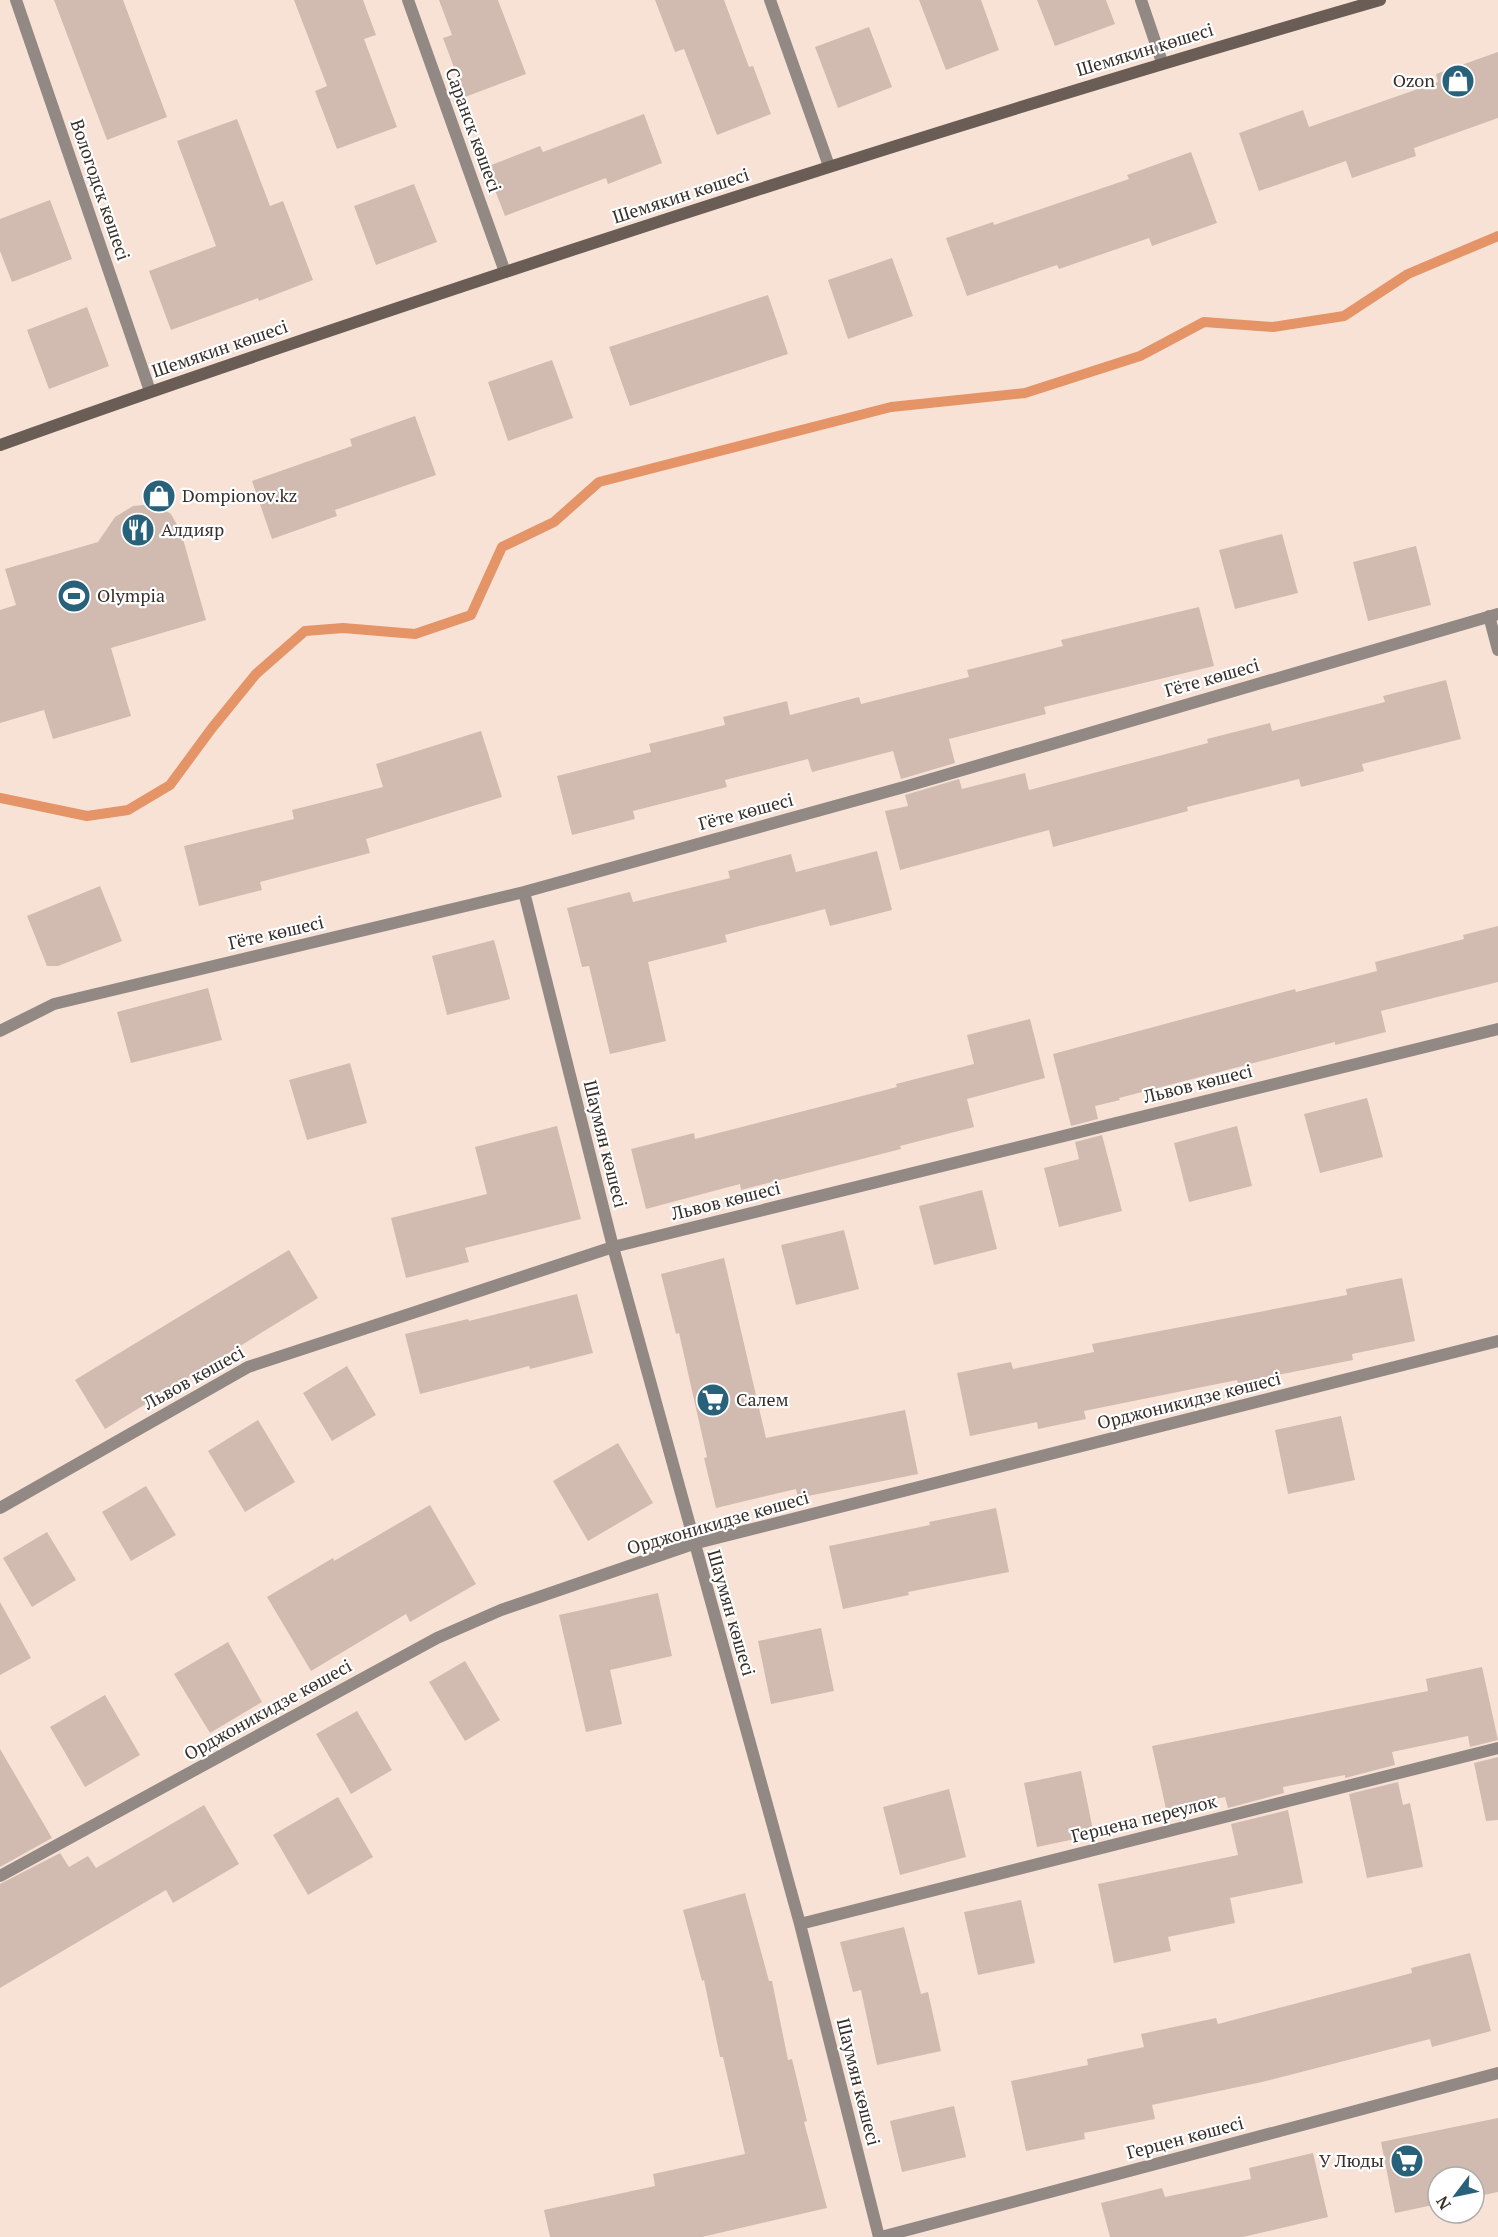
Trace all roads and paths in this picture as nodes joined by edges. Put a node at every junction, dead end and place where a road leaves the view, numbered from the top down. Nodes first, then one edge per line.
1 (16, 0) edge
2 (408, 0) edge
3 (770, 0) edge
4 (1141, 0) edge
5 (1380, 0) edge
6 (1162, 63) junction
7 (829, 166) junction
8 (505, 272) junction
9 (150, 391) junction
10 (0, 445) edge
11 (1494, 615) edge
12 (1498, 650) edge
13 (524, 892) junction
14 (1498, 1029) edge
15 (0, 1031) edge
16 (613, 1247) junction
17 (1498, 1341) edge
18 (0, 1508) edge
19 (693, 1545) junction
20 (1498, 1749) edge
21 (0, 1876) edge
22 (800, 1924) junction
23 (1498, 2073) edge
24 (880, 2237) edge

1 - 9 street, Вологодск көшесі
2 - 8 street, Саранск көшесі
3 - 7 street
4 - 6 street
5 - 6 main road, Шемякин көшесі
6 - 7 main road, Шемякин көшесі
7 - 8 main road, Шемякин көшесі
8 - 9 main road, Шемякин көшесі
9 - 10 main road, Шемякин көшесі
11 - 12 street
11 - 13 street, Гёте көшесі
13 - 15 street, Гёте көшесі
13 - 16 street, Шаумян көшесі
14 - 16 street, Львов көшесі
16 - 18 street, Львов көшесі
16 - 19 street, Шаумян көшесі
17 - 19 street, Орджоникидзе көшесі
19 - 21 street, Орджоникидзе көшесі
19 - 22 street, Шаумян көшесі
20 - 22 street, Герцена переулок
22 - 24 street, Шаумян көшесі
23 - 24 street, Герцен көшесі

